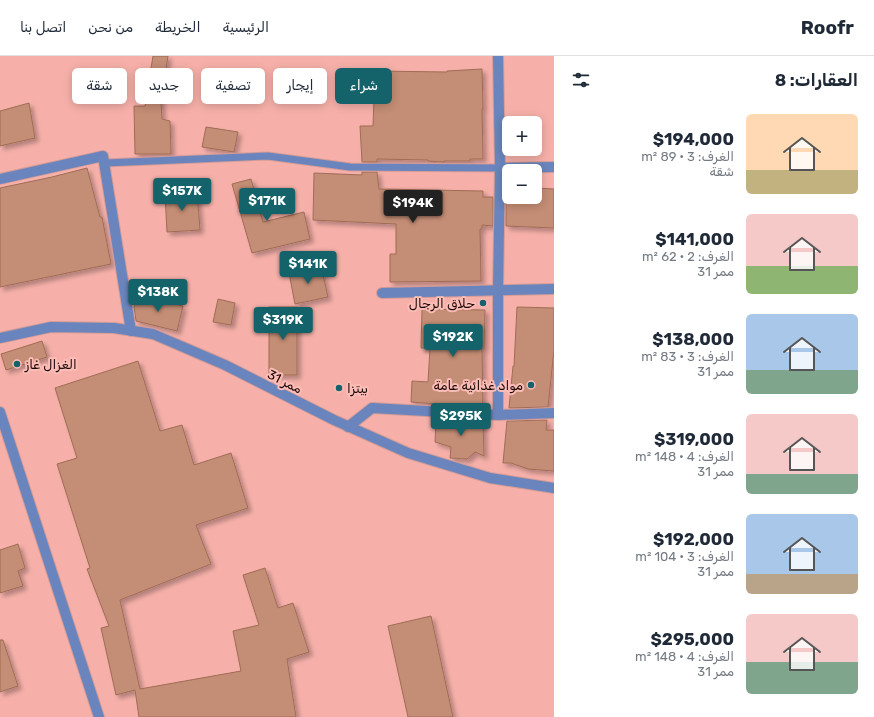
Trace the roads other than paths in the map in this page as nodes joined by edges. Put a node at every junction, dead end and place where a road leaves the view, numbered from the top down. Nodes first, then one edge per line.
1 (498, 56) edge
2 (105, 163) junction
3 (554, 167) edge
4 (500, 168) junction
5 (0, 179) edge
6 (554, 289) edge
7 (498, 290) junction
8 (382, 293) dead end
9 (131, 331) junction
10 (0, 338) edge
11 (0, 412) edge
12 (498, 414) junction
13 (554, 414) edge
14 (348, 427) junction
15 (554, 488) edge
16 (99, 717) edge

1 - 4 street
2 - 4 lane
2 - 5 street
2 - 9 street
3 - 4 street
4 - 7 street
6 - 7 street
7 - 8 street
7 - 12 street
9 - 10 street, ممر 31
9 - 14 street, ممر 31
11 - 16 street
12 - 13 street
12 - 14 street
14 - 15 street, ممر 31

